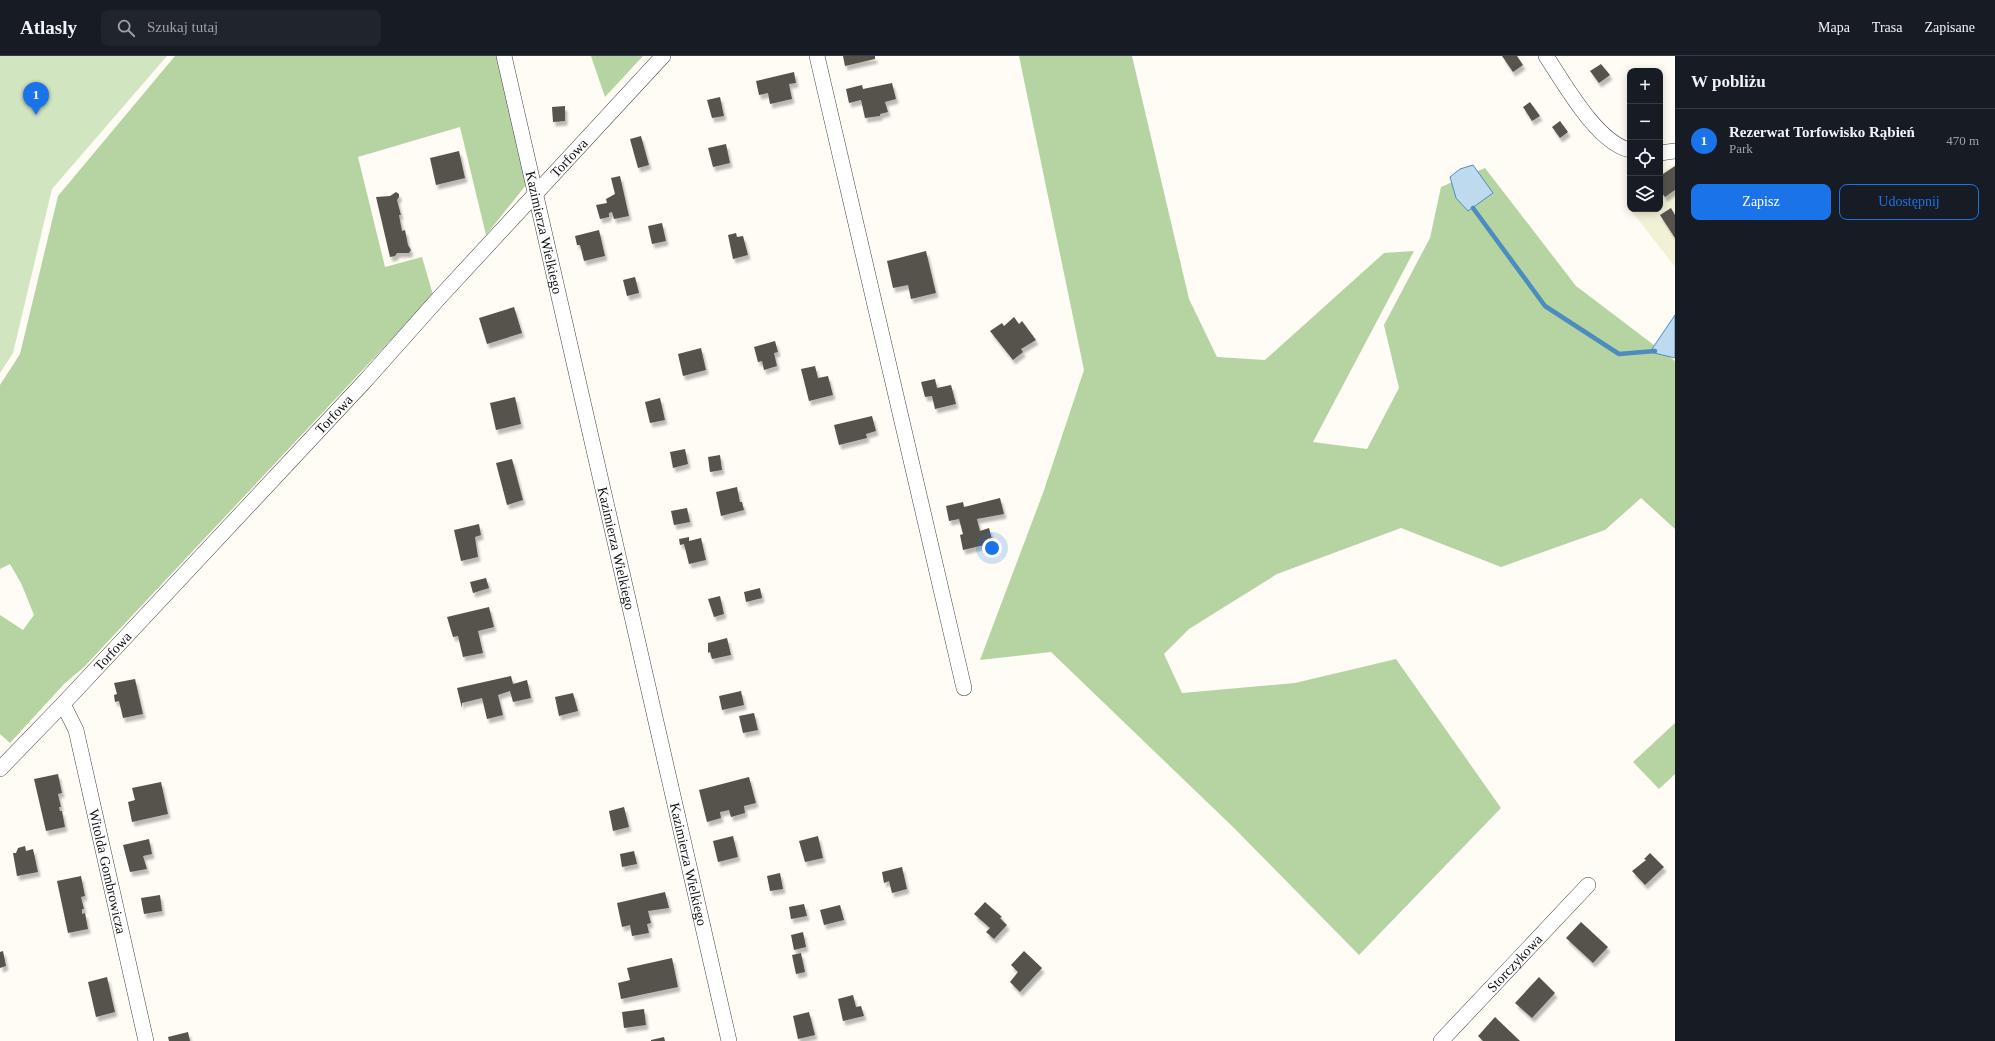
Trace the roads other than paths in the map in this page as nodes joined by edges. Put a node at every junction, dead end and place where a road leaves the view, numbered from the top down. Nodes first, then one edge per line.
1 (504, 56) edge
2 (663, 56) edge
3 (817, 56) edge
4 (1546, 56) edge
5 (1627, 149) edge
6 (1675, 151) edge
7 (1663, 153) edge
8 (535, 193) junction
9 (964, 688) dead end
10 (64, 704) junction
11 (0, 769) edge
12 (1588, 885) dead end
13 (146, 1041) edge
14 (729, 1041) edge
15 (1441, 1041) edge

1 - 8 street, Kazimierza Wielkiego
2 - 8 street, Torfowa
3 - 9 street
4 - 5 street
6 - 7 street
8 - 10 street, Torfowa
8 - 14 street, Kazimierza Wielkiego
10 - 11 street, Torfowa
10 - 13 street, Witolda Gombrowicza
12 - 15 street, Storczykowa

